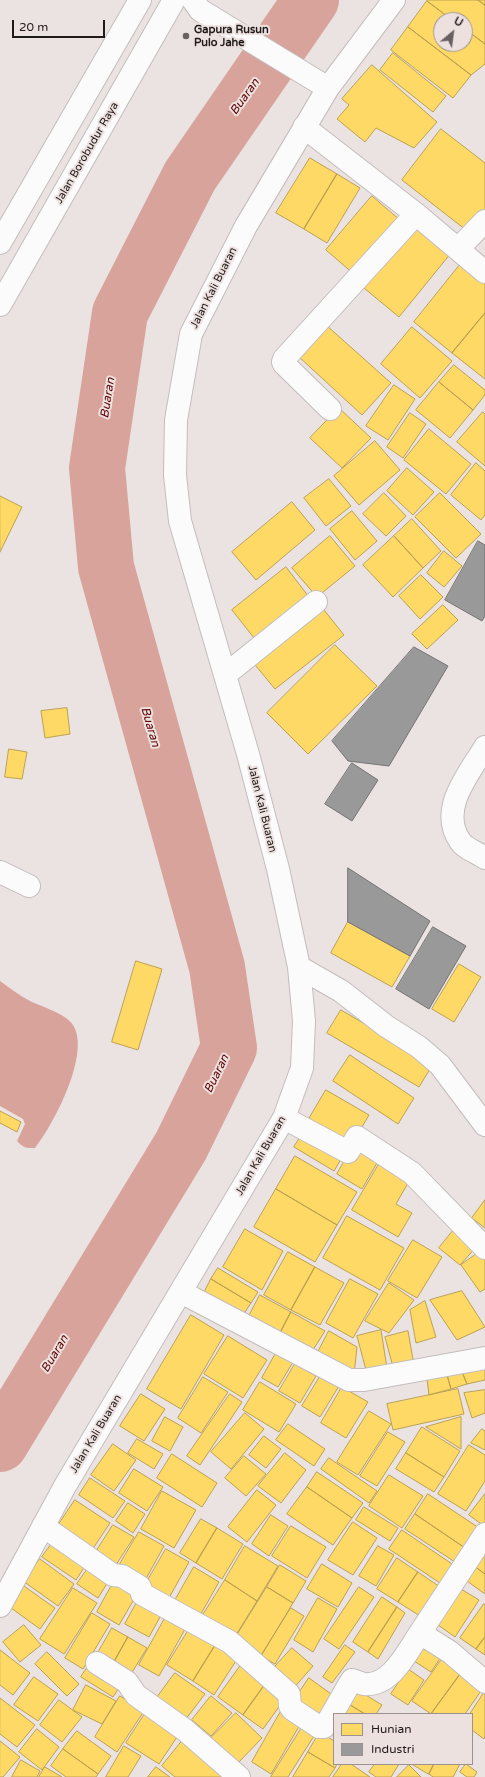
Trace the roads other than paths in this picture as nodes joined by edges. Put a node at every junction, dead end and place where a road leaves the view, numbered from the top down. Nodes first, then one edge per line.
1 (174, 0) edge
2 (394, 0) edge
3 (134, 2) edge
4 (196, 5) edge
5 (162, 21) junction
6 (321, 83) junction
7 (304, 127) junction
8 (416, 214) junction
9 (485, 221) edge
10 (0, 243) edge
11 (458, 249) junction
12 (485, 272) edge
13 (0, 305) edge
14 (330, 409) dead end
15 (316, 602) dead end
16 (225, 675) junction
17 (485, 747) edge
18 (485, 858) edge
19 (0, 872) edge
20 (28, 886) dead end
21 (299, 967) junction
22 (284, 1118) junction
23 (485, 1125) edge
24 (485, 1248) edge
25 (181, 1292) junction
26 (485, 1358) edge
27 (43, 1526) junction
28 (485, 1534) edge
29 (0, 1606) edge
30 (420, 1633) junction
31 (97, 1662) dead end
32 (485, 1682) edge
33 (239, 1777) edge

1 - 5 street, Jalan Borobudur Raya
2 - 6 street, Jalan Kali Buaran
3 - 5 street
3 - 10 street
4 - 5 street
4 - 6 street
5 - 13 street, Jalan Borobudur Raya
6 - 7 street, Jalan Kali Buaran
7 - 8 street
7 - 16 street, Jalan Kali Buaran
8 - 11 street
8 - 14 street
9 - 11 street
11 - 12 street
15 - 16 street
16 - 21 street, Jalan Kali Buaran
17 - 18 street
19 - 20 street
21 - 22 street, Jalan Kali Buaran
21 - 23 street
22 - 24 street
22 - 25 street, Jalan Kali Buaran
25 - 26 street
25 - 27 street, Jalan Kali Buaran
27 - 29 street, Jalan Kali Buaran
27 - 30 street
28 - 30 street
30 - 32 street
31 - 33 street

